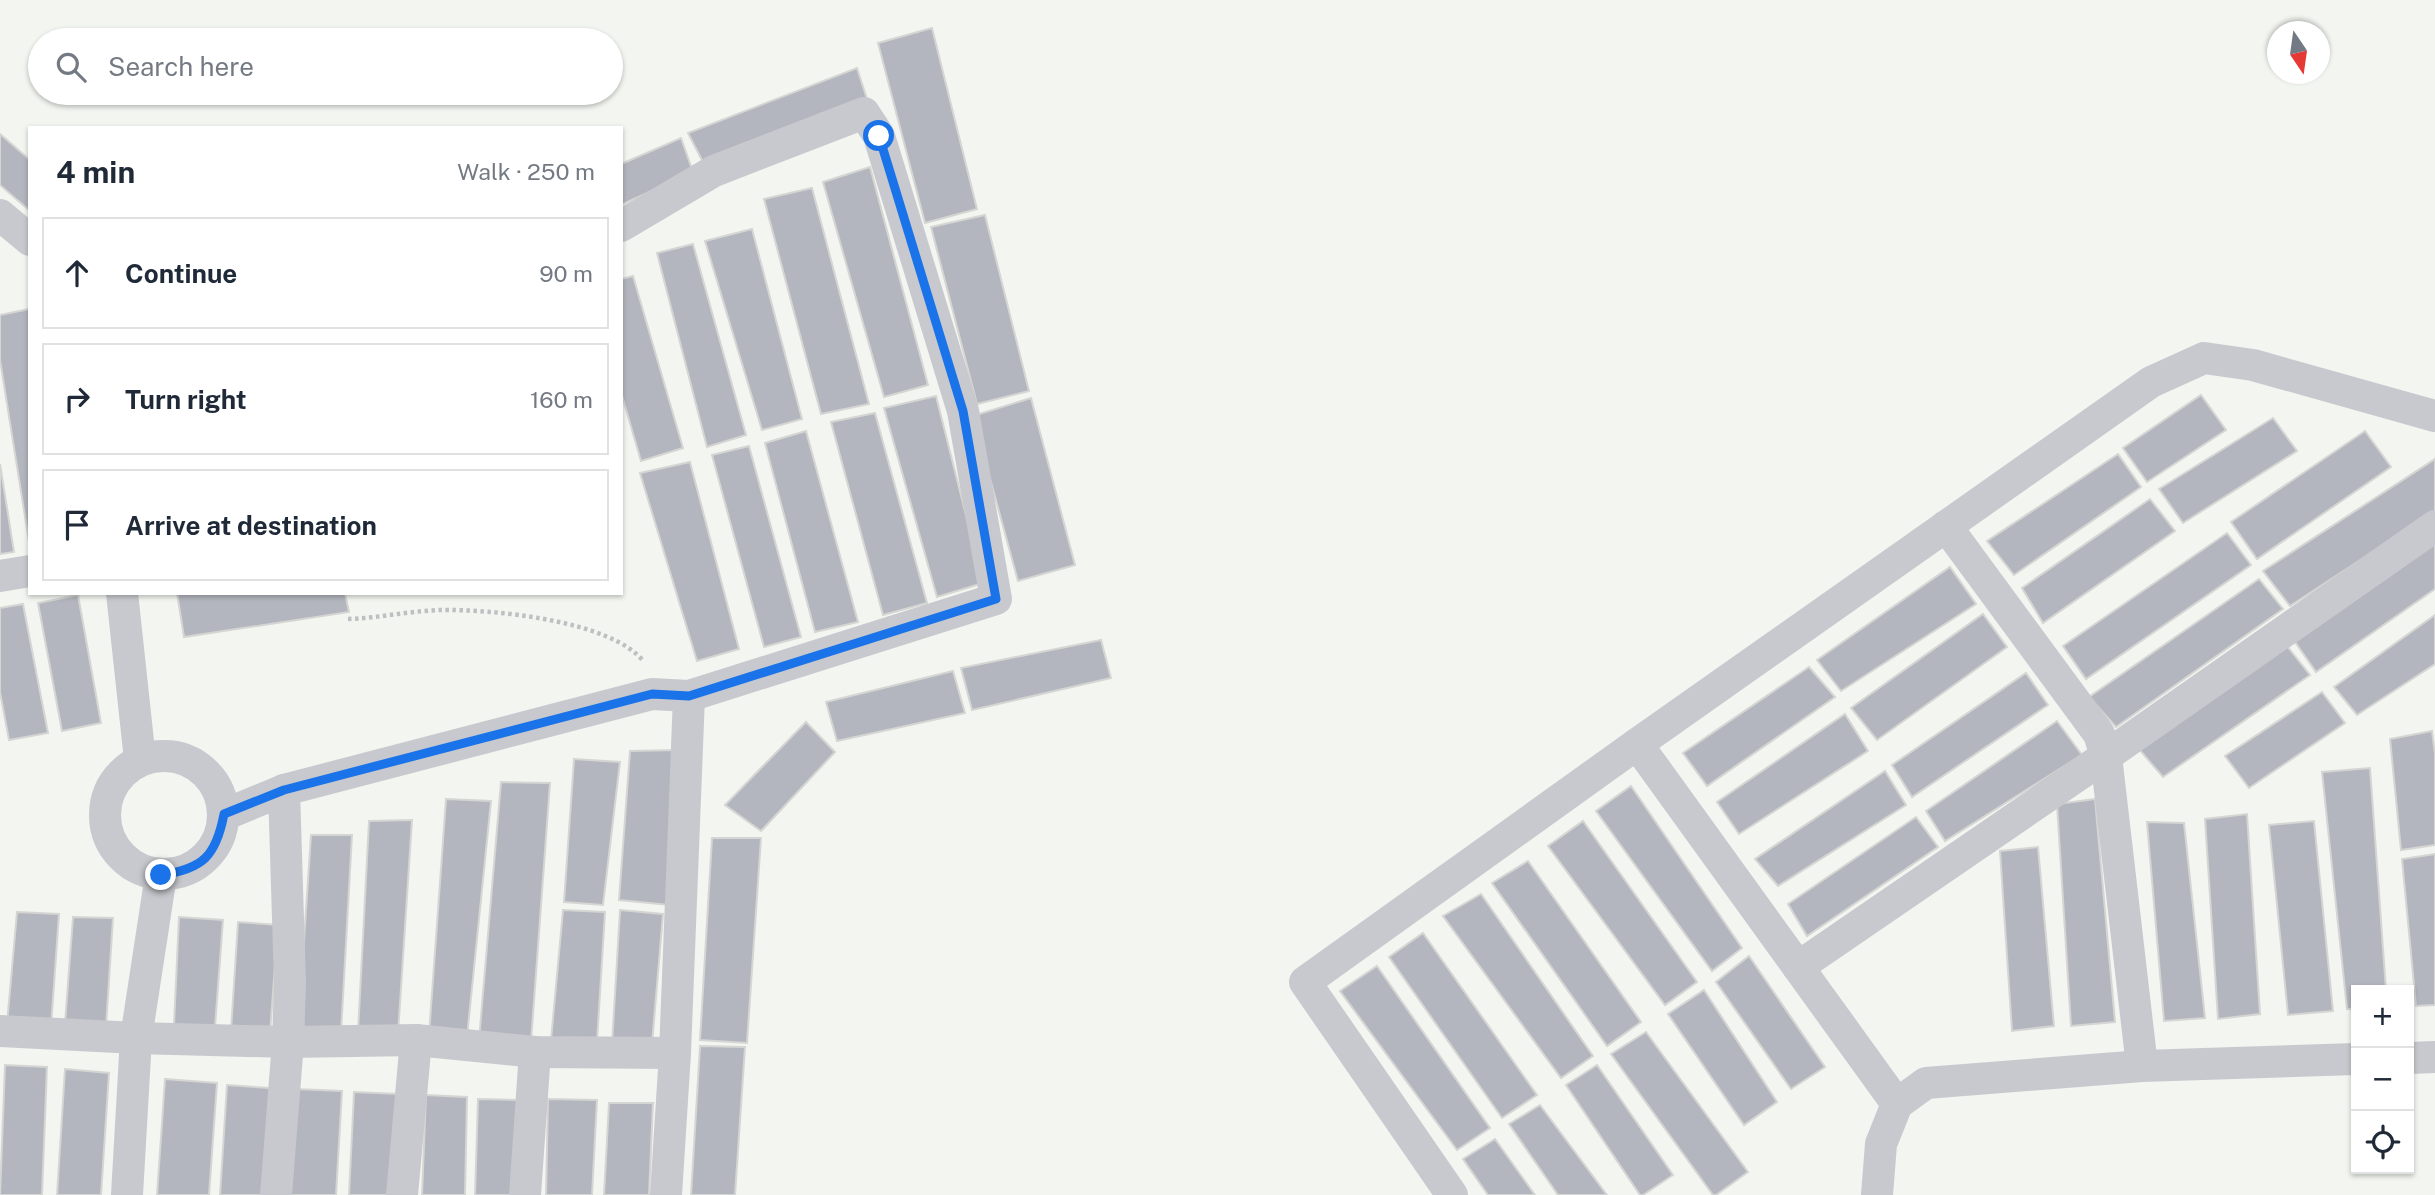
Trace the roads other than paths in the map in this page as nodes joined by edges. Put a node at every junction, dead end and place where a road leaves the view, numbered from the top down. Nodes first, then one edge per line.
1 (0, 215) edge
2 (623, 225) edge
3 (28, 238) edge
4 (2435, 416) edge
5 (1946, 526) junction
6 (2435, 526) edge
7 (28, 571) edge
8 (0, 576) edge
9 (121, 595) edge
10 (689, 696) junction
11 (1637, 744) junction
12 (2106, 756) junction
13 (140, 761) junction
14 (284, 790) junction
15 (224, 814) junction
16 (161, 875) junction
17 (1798, 967) junction
18 (0, 1031) edge
19 (136, 1038) junction
20 (416, 1040) junction
21 (288, 1042) junction
22 (535, 1052) junction
23 (675, 1053) junction
24 (2435, 1057) edge
25 (2414, 1058) edge
26 (2351, 1059) edge
27 (2142, 1066) junction
28 (1898, 1104) junction
29 (127, 1195) edge
30 (276, 1195) edge
31 (402, 1195) edge
32 (525, 1195) edge
33 (666, 1195) edge
34 (1452, 1195) edge
35 (1877, 1195) edge

1 - 3 street
2 - 10 street
4 - 5 street
5 - 11 street
5 - 12 street
6 - 12 street
7 - 8 street
9 - 13 street
10 - 14 street
10 - 23 street
11 - 17 street
11 - 34 street
12 - 17 street
12 - 27 street
13 - 15 street
13 - 16 street
14 - 15 street
14 - 21 street
15 - 16 street
16 - 19 street
17 - 28 street
18 - 19 street
19 - 21 street
19 - 29 street
20 - 21 street
20 - 22 street
20 - 31 street
21 - 30 street
22 - 23 street
22 - 32 street
23 - 33 street
24 - 25 street
26 - 27 street
27 - 28 street
28 - 35 street

